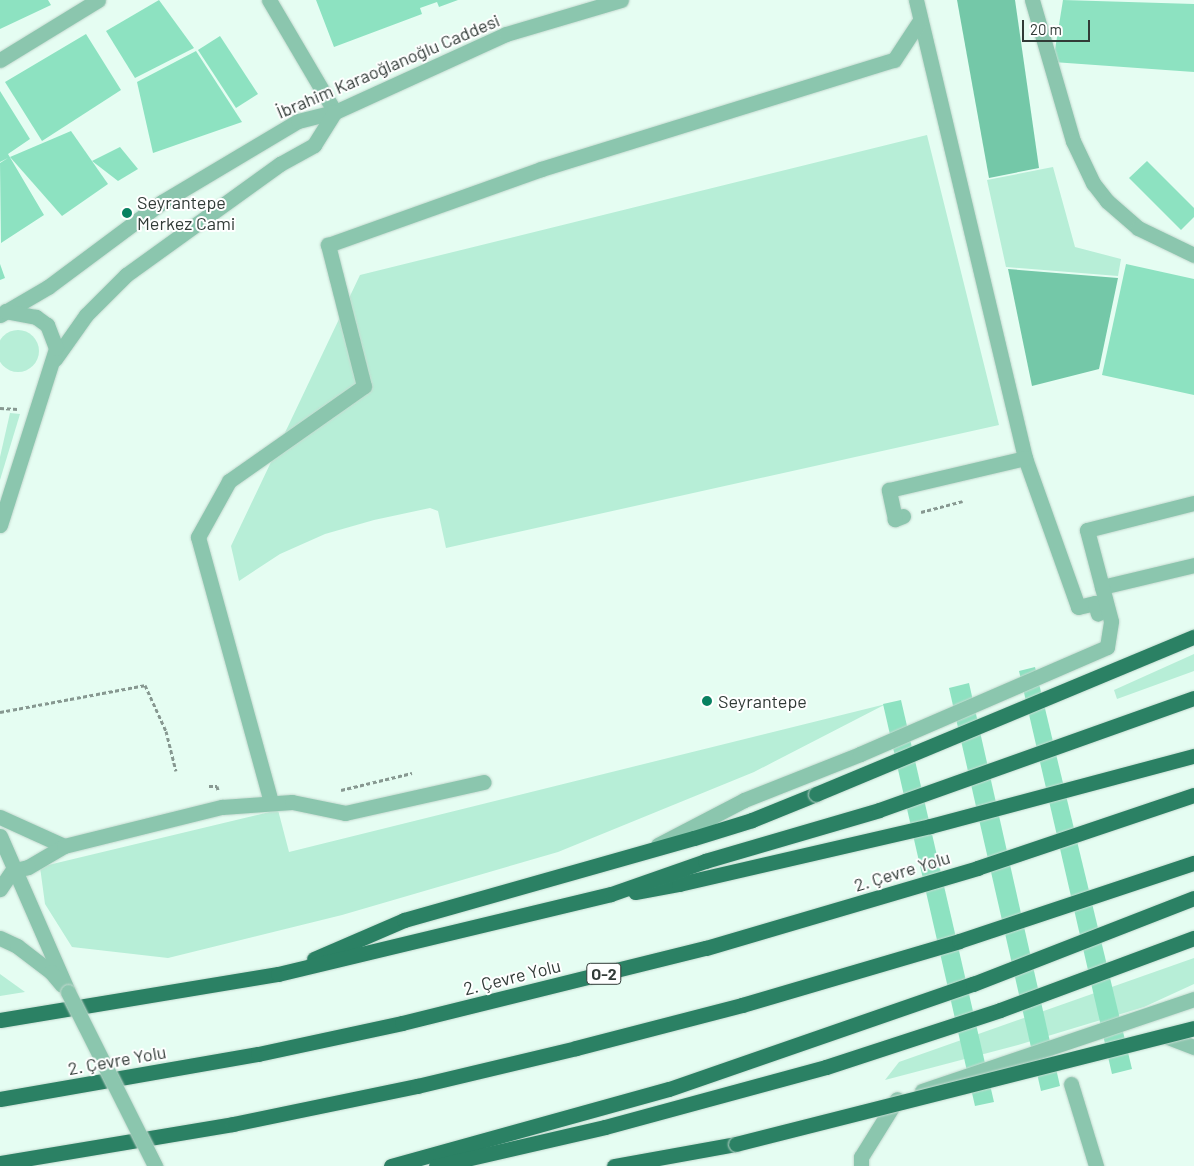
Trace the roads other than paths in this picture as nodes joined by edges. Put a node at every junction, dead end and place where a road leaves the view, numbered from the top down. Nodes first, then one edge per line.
1 (98, 0) edge
2 (269, 0) edge
3 (621, 0) edge
4 (916, 0) edge
5 (1032, 0) edge
6 (919, 22) junction
7 (0, 60) edge
8 (335, 112) junction
9 (1194, 255) edge
10 (3, 312) edge
11 (55, 358) junction
12 (1025, 458) junction
13 (1194, 503) edge
14 (903, 516) road end
15 (0, 525) edge
16 (1194, 565) edge
17 (1102, 587) junction
18 (1098, 614) dead end
19 (1194, 637) edge
20 (1194, 698) edge
21 (1194, 756) edge
22 (484, 782) dead end
23 (1194, 794) edge
24 (271, 802) junction
25 (0, 817) edge
26 (0, 836) edge
27 (64, 846) junction
28 (648, 851) junction
29 (1194, 863) edge
30 (12, 870) junction
31 (0, 889) edge
32 (611, 894) junction
33 (1194, 898) edge
34 (0, 938) edge
35 (1194, 938) edge
36 (278, 974) junction
37 (68, 992) junction
38 (1194, 998) edge
39 (0, 1020) edge
40 (1194, 1028) edge
41 (1165, 1036) junction
42 (1194, 1047) edge
43 (1072, 1084) dead end
44 (0, 1099) edge
45 (0, 1163) edge
46 (155, 1166) edge
47 (391, 1166) edge
48 (436, 1166) edge
49 (614, 1166) edge
50 (861, 1166) edge
51 (1096, 1166) edge

1 - 7 street
2 - 8 street
3 - 8 street, İbrahim Karaoğlanoğlu Caddesi
4 - 6 street
5 - 9 street
6 - 12 street
6 - 24 street
8 - 10 street, İbrahim Karaoğlanoğlu Caddesi
8 - 11 street
10 - 11 street
11 - 15 street
12 - 14 street
12 - 18 street
13 - 17 street
16 - 17 street
17 - 28 street
19 - 28 highway, bridge
20 - 32 highway
21 - 32 highway
22 - 24 street
23 - 44 highway, 2. Çevre Yolu / O-2
24 - 27 street
25 - 27 street
26 - 30 street
27 - 30 street
28 - 36 highway
29 - 45 highway
30 - 31 street
30 - 37 street
32 - 36 highway
33 - 47 highway
34 - 37 street
35 - 48 highway
36 - 39 highway
37 - 46 street, bridge
38 - 50 street
40 - 41 highway, bridge
41 - 42 street
41 - 49 highway, bridge
43 - 51 street

